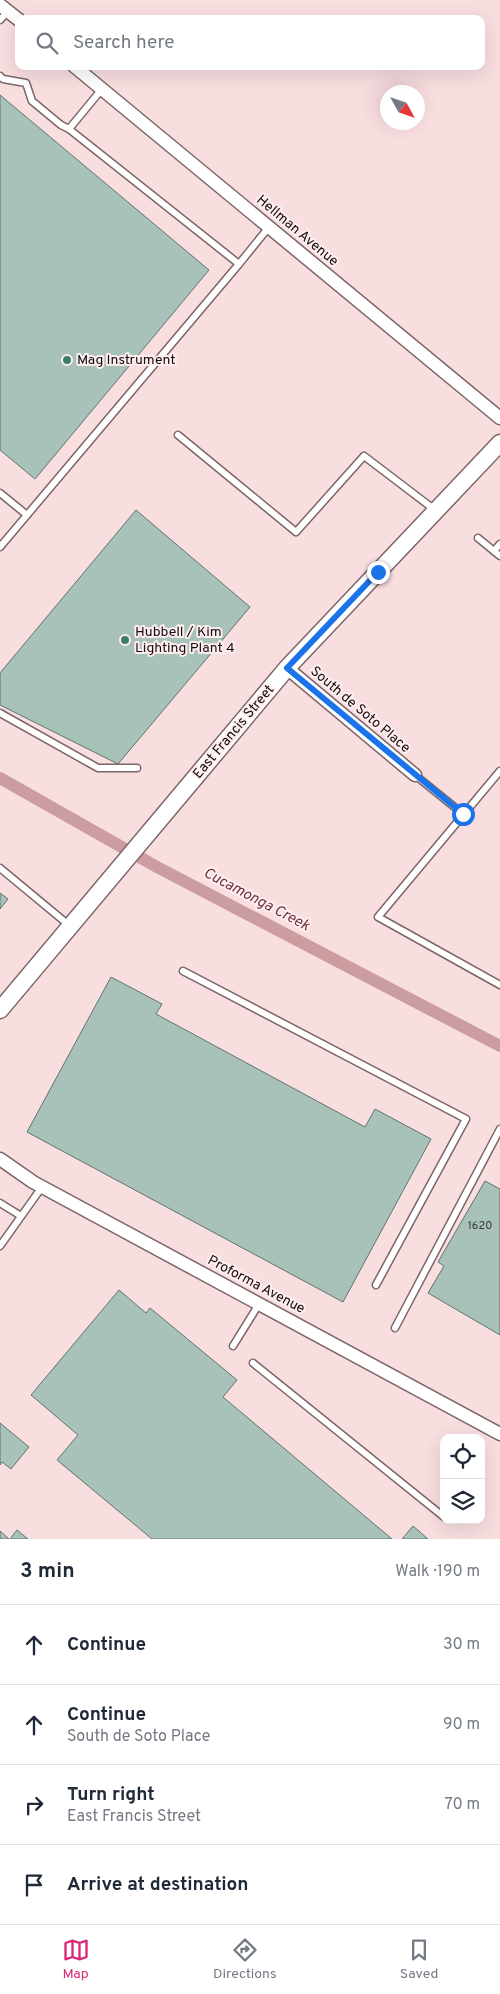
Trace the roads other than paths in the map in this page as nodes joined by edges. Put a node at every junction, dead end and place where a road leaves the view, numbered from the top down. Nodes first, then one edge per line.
1 (3, 12) edge
2 (15, 18) edge
3 (79, 70) edge
4 (0, 76) edge
5 (102, 89) junction
6 (69, 128) junction
7 (269, 227) junction
8 (238, 264) junction
9 (500, 418) edge
10 (178, 435) dead end
11 (500, 443) edge
12 (0, 493) edge
13 (436, 511) junction
14 (27, 515) junction
15 (478, 538) dead end
16 (500, 544) edge
17 (0, 547) edge
18 (494, 551) junction
19 (500, 556) edge
20 (287, 668) junction
21 (0, 713) edge
22 (137, 768) dead end
23 (500, 771) edge
24 (415, 776) joint
25 (463, 814) junction
26 (0, 868) edge
27 (70, 926) junction
28 (183, 971) dead end
29 (500, 985) edge
30 (0, 1010) edge
31 (500, 1129) edge
32 (0, 1159) edge
33 (42, 1187) junction
34 (0, 1203) edge
35 (22, 1216) junction
36 (0, 1246) edge
37 (376, 1285) dead end
38 (260, 1304) junction
39 (396, 1328) dead end
40 (233, 1346) dead end
41 (253, 1363) dead end
42 (500, 1434) edge
43 (440, 1514) edge

1 - 2 street
3 - 5 street, Hellman Avenue
4 - 6 lane
5 - 6 lane
5 - 7 street, Hellman Avenue
6 - 8 lane
7 - 8 lane
7 - 9 street, Hellman Avenue
8 - 14 lane
10 - 13 lane
11 - 13 street, East Francis Street
12 - 14 lane
13 - 20 street, East Francis Street
14 - 17 lane
15 - 18 lane
16 - 18 lane
18 - 19 lane
20 - 24 street, South de Soto Place
20 - 27 street, East Francis Street
21 - 22 lane
23 - 25 lane
24 - 25 lane
25 - 29 lane
26 - 27 lane
27 - 30 street, East Francis Street
28 - 37 lane
31 - 39 lane
32 - 33 street, Proforma Avenue
33 - 35 lane
33 - 38 street, Proforma Avenue
34 - 35 lane
35 - 36 lane
38 - 40 lane
38 - 42 street, Proforma Avenue
41 - 43 lane

